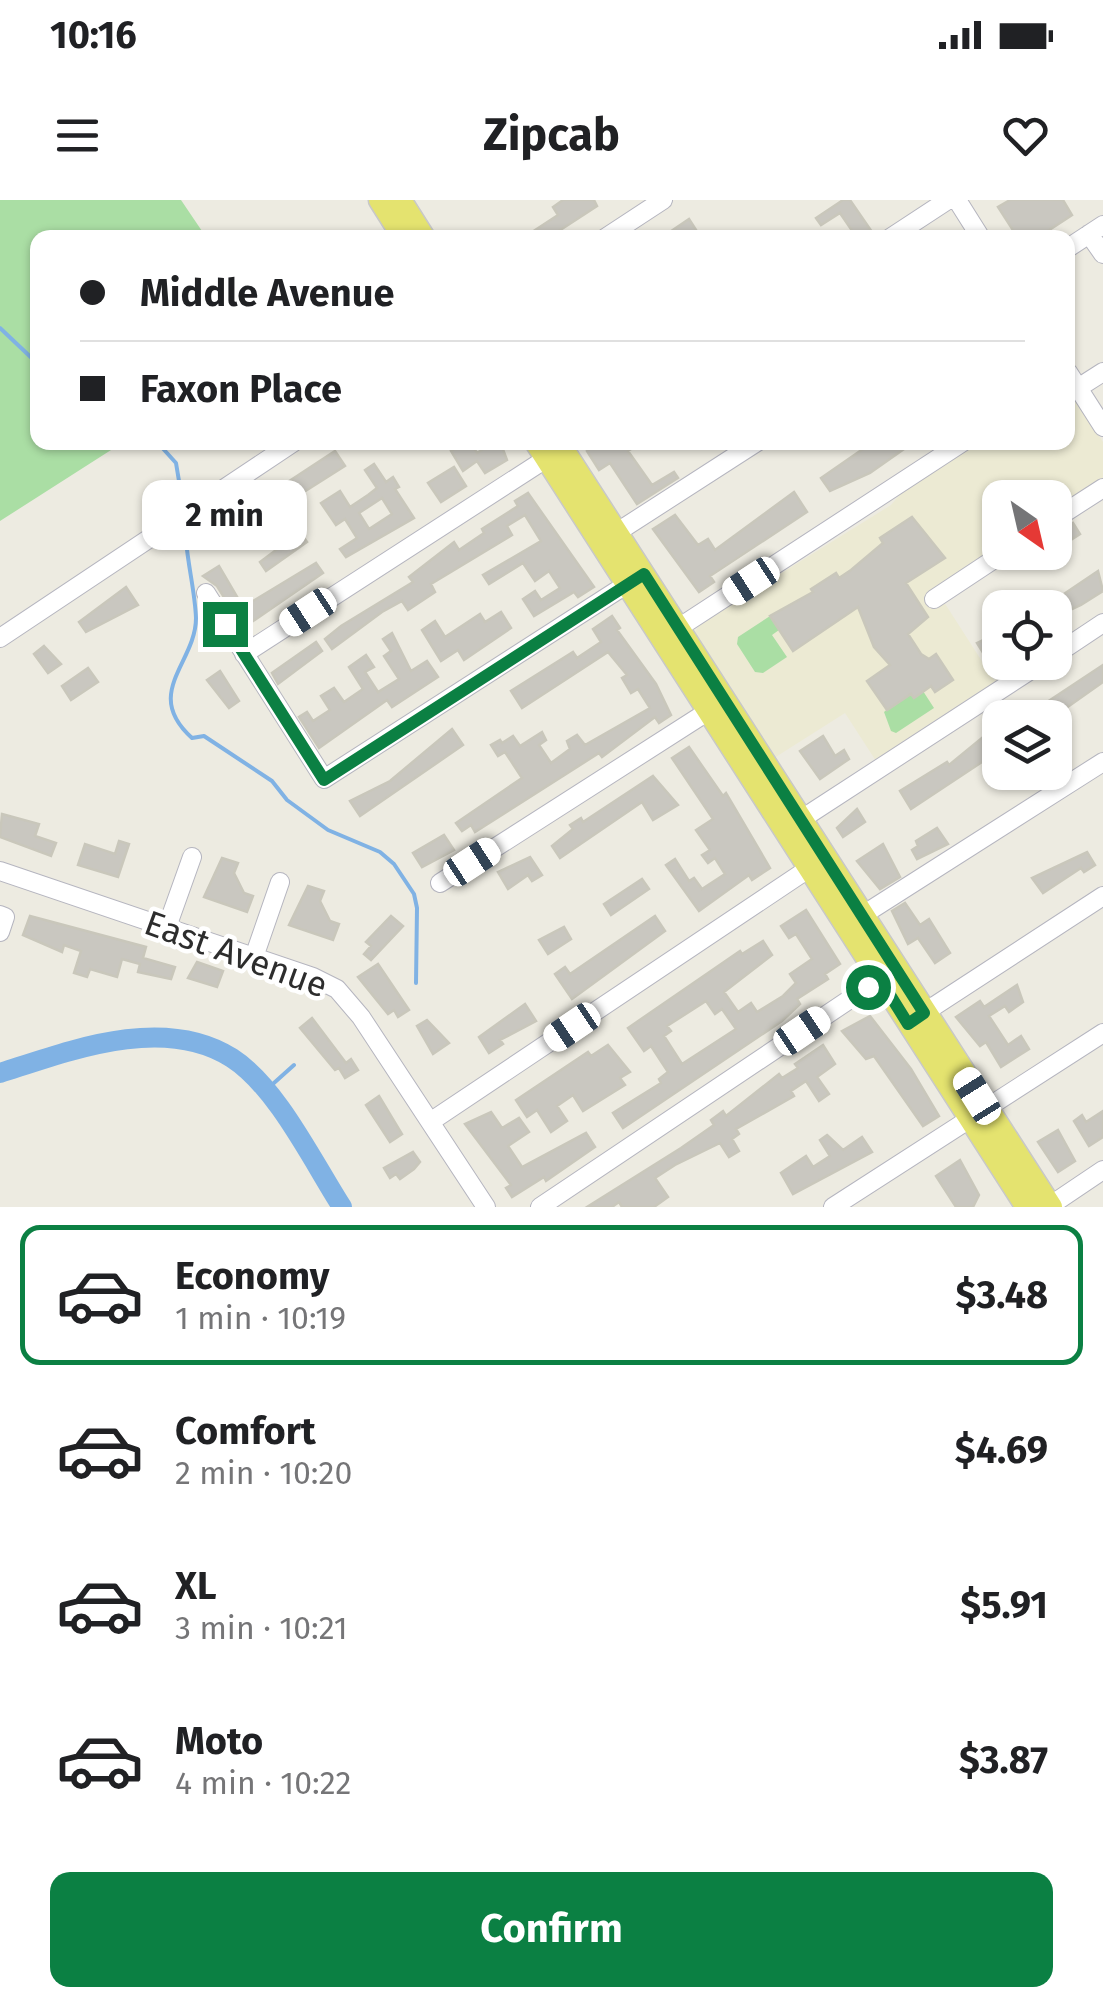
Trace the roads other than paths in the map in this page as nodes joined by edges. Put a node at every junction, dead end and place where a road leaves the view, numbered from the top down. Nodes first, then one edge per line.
1 (380, 200) edge
2 (400, 200) edge
3 (664, 200) edge
4 (948, 200) edge
5 (956, 200) edge
6 (1096, 229) edge
7 (399, 230) edge
8 (419, 230) edge
9 (617, 230) edge
10 (902, 230) edge
11 (976, 230) edge
12 (1075, 243) edge
13 (1103, 254) edge
14 (1103, 372) edge
15 (1075, 376) edge
16 (1075, 385) edge
17 (1103, 428) edge
18 (282, 450) edge
19 (550, 450) edge
20 (557, 450) edge
21 (745, 450) edge
22 (952, 450) edge
23 (1103, 488) edge
24 (1072, 509) edge
25 (609, 538) junction
26 (982, 566) edge
27 (636, 579) junction
28 (206, 593) dead end
29 (934, 598) dead end
30 (1103, 624) edge
31 (670, 634) junction
32 (0, 638) edge
33 (1072, 643) edge
34 (244, 654) junction
35 (1015, 680) edge
36 (707, 712) junction
37 (1103, 762) edge
38 (793, 825) junction
39 (192, 857) dead end
40 (817, 863) junction
41 (0, 871) edge
42 (280, 882) dead end
43 (440, 882) dead end
44 (1103, 896) edge
45 (0, 916) edge
46 (854, 920) junction
47 (167, 927) junction
48 (0, 932) edge
49 (254, 956) junction
50 (880, 979) junction
51 (916, 1018) junction
52 (1103, 1033) edge
53 (978, 1114) junction
54 (430, 1122) junction
55 (1103, 1170) edge
56 (486, 1207) edge
57 (540, 1207) edge
58 (834, 1207) edge
59 (1044, 1207) edge

1 - 7 main road
2 - 8 main road
3 - 9 street
4 - 10 street
5 - 11 street
6 - 12 street
6 - 13 street
14 - 15 street
16 - 17 street
18 - 32 street
19 - 34 street
20 - 25 main road
21 - 25 street
22 - 31 street
23 - 24 street
25 - 27 main road
26 - 29 street
27 - 31 main road
27 - 34 street
28 - 34 street
30 - 33 street
31 - 36 main road
31 - 38 main road
35 - 38 street
36 - 38 main road
36 - 43 street
37 - 46 street
38 - 40 main road
39 - 47 street
40 - 46 main road
40 - 54 street
41 - 47 street, East Avenue
42 - 49 street
44 - 51 street
45 - 48 street
46 - 50 main road
46 - 51 main road
47 - 49 street, East Avenue
49 - 54 street, East Avenue
50 - 51 main road
50 - 57 street
51 - 53 main road
52 - 53 street
53 - 58 street
53 - 59 main road
54 - 56 street, East Avenue
55 - 59 street

